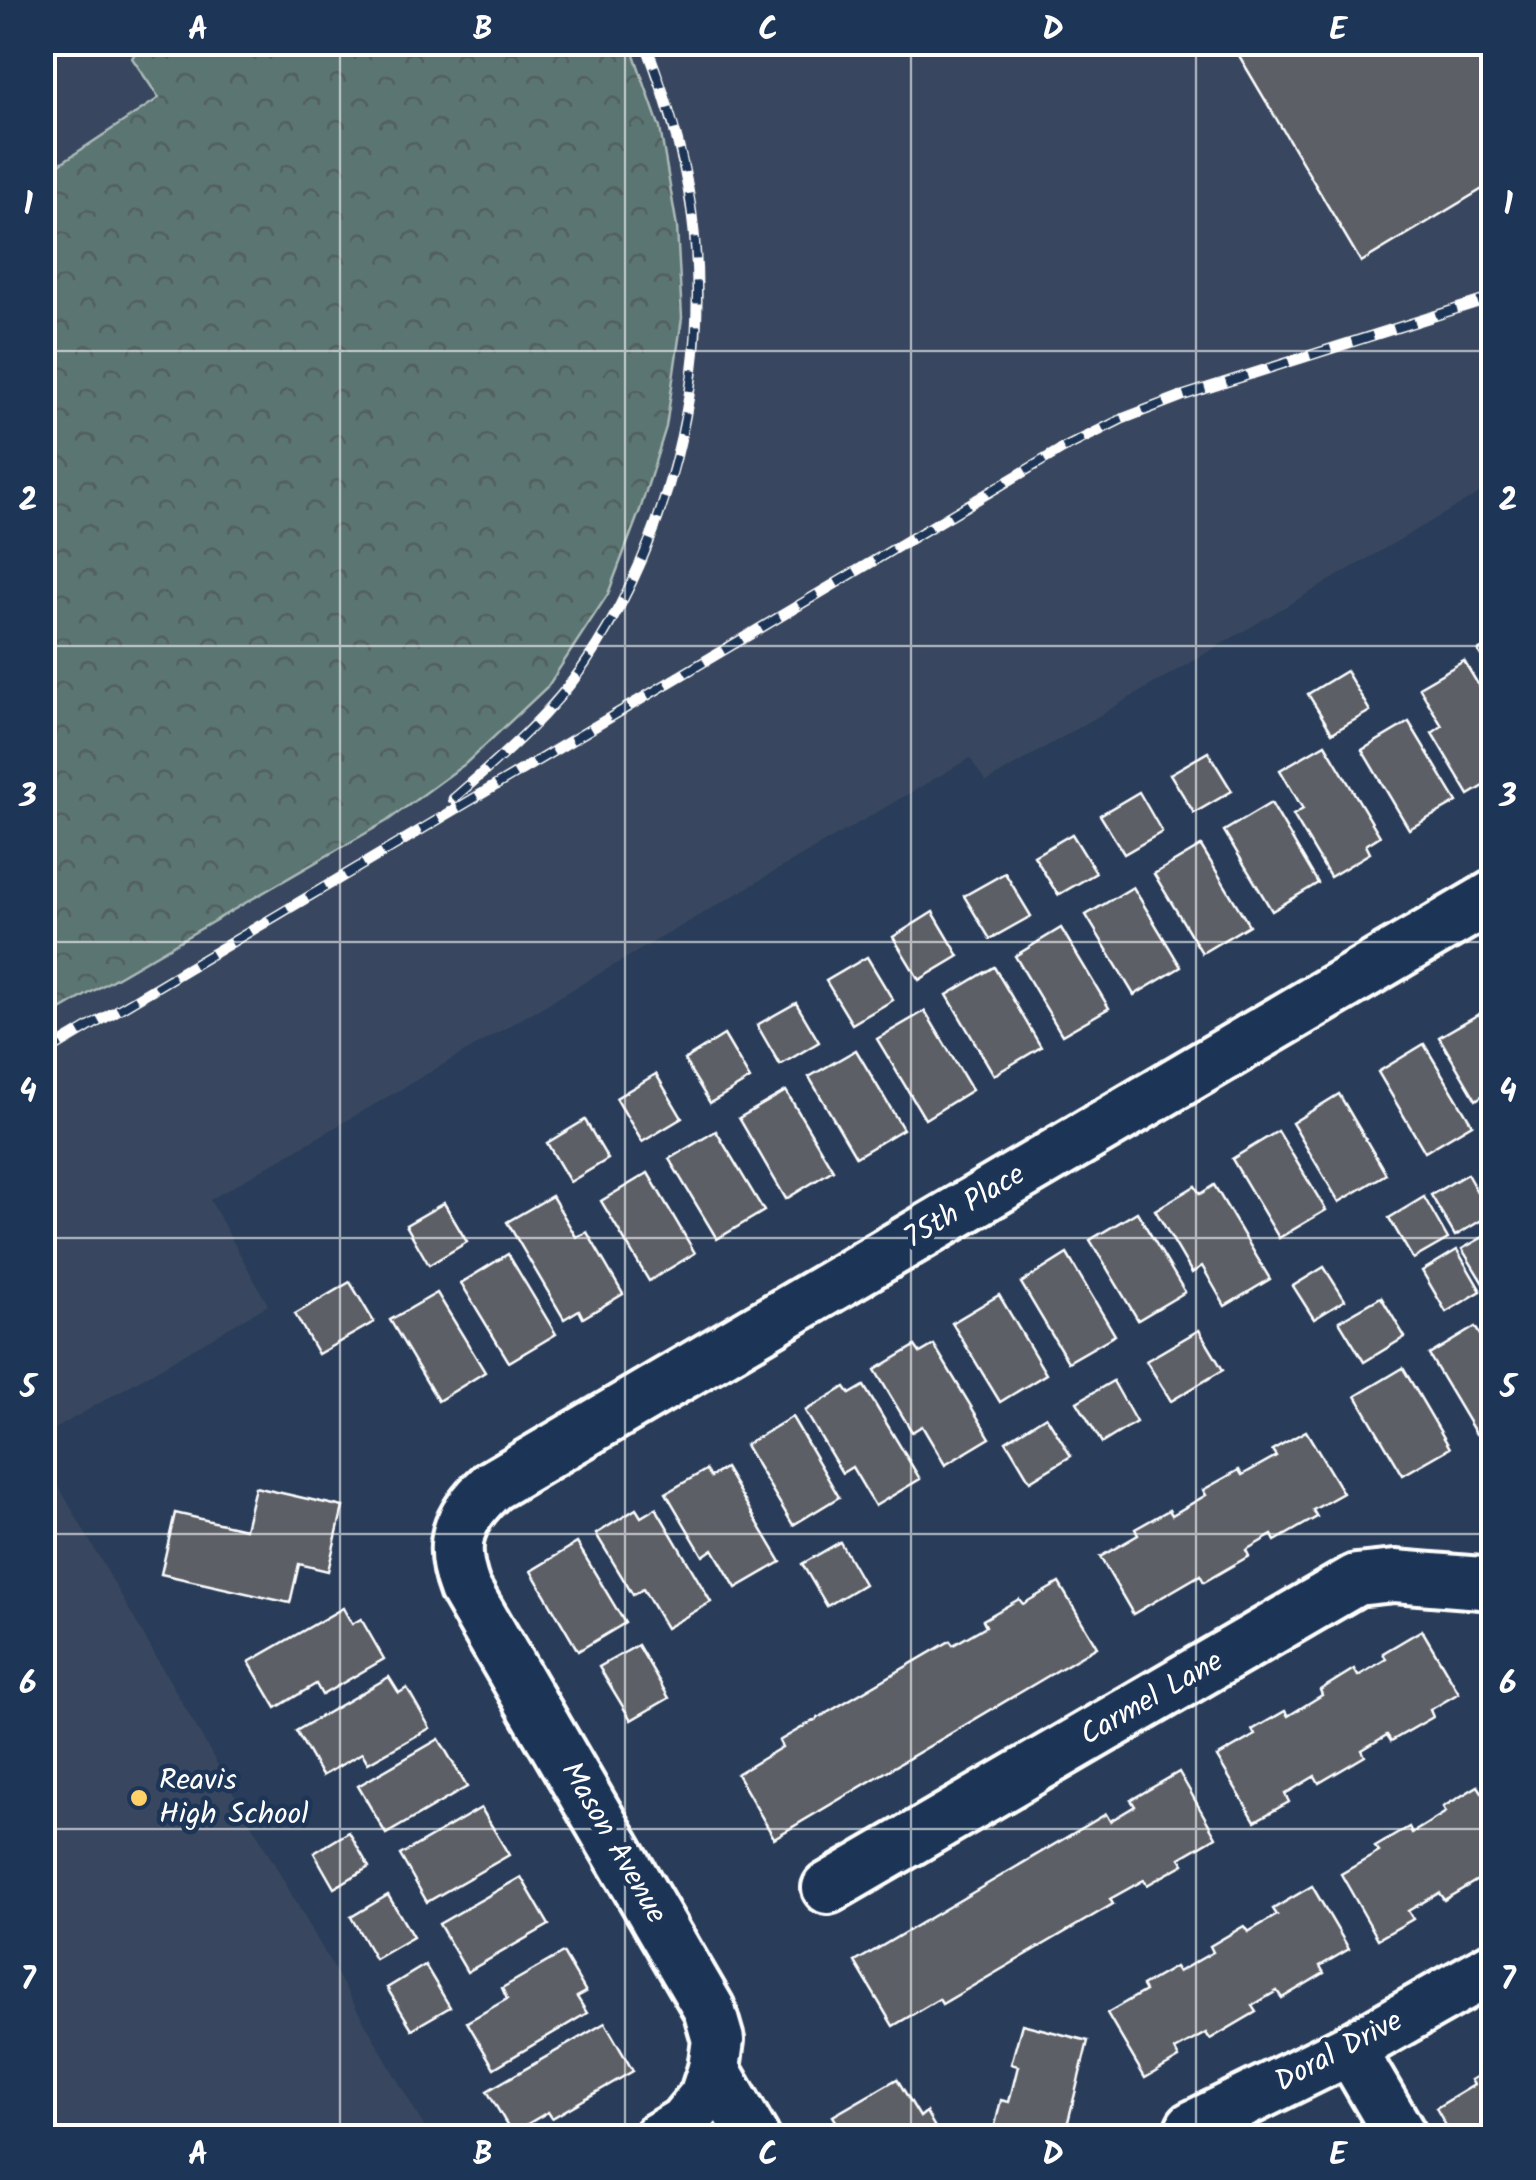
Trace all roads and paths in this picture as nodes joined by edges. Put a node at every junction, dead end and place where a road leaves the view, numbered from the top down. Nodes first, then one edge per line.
1 (1494, 896) edge
2 (457, 1538) joint
3 (1494, 1584) edge
4 (828, 1888) dead end
5 (1494, 1967) edge
6 (1350, 2049) junction
7 (714, 2069) junction
8 (658, 2138) edge
9 (754, 2138) edge
10 (1186, 2138) edge
11 (1402, 2138) edge

1 - 2 street, 75th Place
2 - 7 street, Mason Avenue
3 - 4 street, Carmel Lane
5 - 6 street, Doral Drive
6 - 10 street, Doral Drive
6 - 11 street
7 - 8 street, Mason Avenue
7 - 9 street

